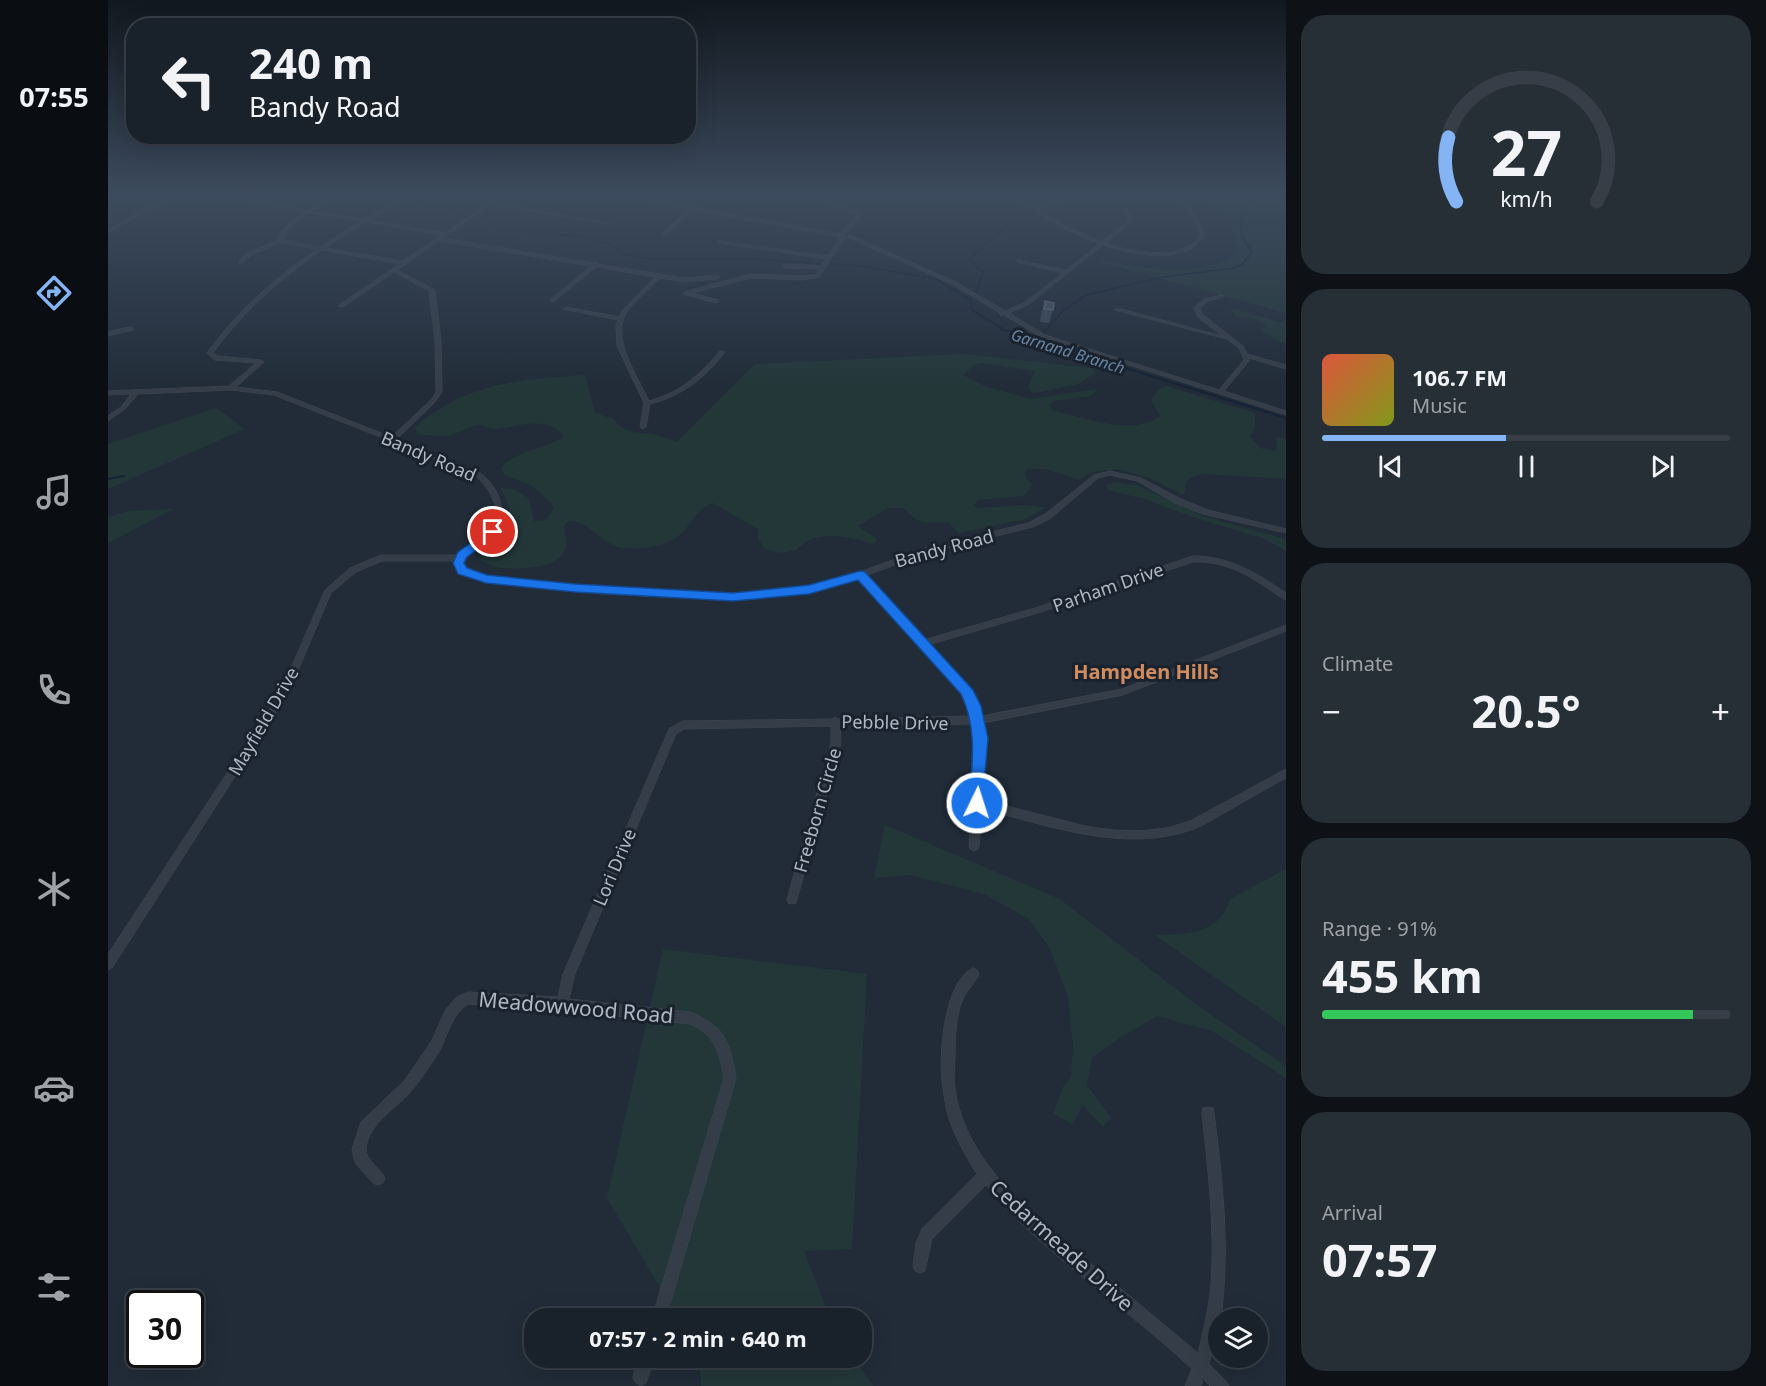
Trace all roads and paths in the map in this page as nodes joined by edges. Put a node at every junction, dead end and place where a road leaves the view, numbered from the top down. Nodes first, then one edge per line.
1 (243, 260) edge
2 (307, 260) edge
3 (384, 260) edge
4 (408, 260) edge
5 (569, 260) edge
6 (827, 260) edge
7 (900, 260) edge
8 (1082, 260) edge
9 (1019, 261) dead end
10 (241, 262) dead end
11 (403, 263) junction
12 (596, 264) junction
13 (785, 266) dead end
14 (821, 268) junction
15 (393, 270) junction
16 (1066, 272) junction
17 (659, 276) junction
18 (717, 277) dead end
19 (1221, 296) dead end
20 (553, 300) dead end
21 (716, 301) dead end
22 (341, 306) dead end
23 (566, 309) dead end
24 (1117, 310) dead end
25 (1002, 314) junction
26 (620, 319) junction
27 (131, 329) dead end
28 (108, 334) edge
29 (1230, 339) junction
30 (722, 352) dead end
31 (1247, 356) junction
32 (1286, 367) edge
33 (231, 388) junction
34 (136, 392) junction
35 (108, 393) edge
36 (1220, 393) junction
37 (647, 403) junction
38 (1286, 413) edge
39 (108, 419) edge
40 (643, 427) dead end
41 (392, 440) junction
42 (1286, 531) edge
43 (460, 558) junction
44 (860, 575) junction
45 (1286, 597) edge
46 (1286, 628) edge
47 (924, 643) junction
48 (978, 720) junction
49 (835, 721) junction
50 (672, 732) joint
51 (1286, 773) edge
52 (977, 803) junction
53 (974, 846) dead end
54 (792, 898) dead end
55 (108, 964) edge
56 (973, 974) dead end
57 (562, 1004) junction
58 (1208, 1113) dead end
59 (985, 1176) junction
60 (378, 1179) dead end
61 (920, 1266) dead end
62 (662, 1308) edge
63 (1202, 1367) junction
64 (644, 1368) edge
65 (641, 1378) dead end
66 (1193, 1386) edge
67 (1221, 1386) edge

1 - 10 street
2 - 33 street
3 - 11 street
4 - 11 street
5 - 12 street
6 - 14 street
7 - 25 street
8 - 16 street
9 - 16 street
11 - 15 street
12 - 17 street
12 - 20 street
13 - 14 street
14 - 21 street
15 - 22 street
15 - 41 street
16 - 25 street
17 - 18 street
17 - 26 street
19 - 29 street
23 - 26 street
24 - 29 street
25 - 36 street
26 - 37 street
27 - 28 street
29 - 31 street
30 - 37 street
31 - 32 street
31 - 36 street
33 - 34 street, Bandy Road
33 - 41 street, Bandy Road
34 - 35 street, Bandy Road
34 - 39 street
36 - 38 street
37 - 40 street
41 - 43 street, Bandy Road
42 - 44 street, Bandy Road
43 - 44 street, Bandy Road
43 - 55 street, Mayfield Drive
44 - 47 street
45 - 47 street, Parham Drive
46 - 48 street, Pebble Drive
47 - 48 street
48 - 49 street, Pebble Drive
48 - 52 street
49 - 50 street, Pebble Drive
49 - 54 street, Freeborn Circle
50 - 57 street, Lori Drive
51 - 52 street
52 - 53 street
56 - 59 street, Cedarmeade Drive
57 - 60 street, Meadowwood Road
57 - 62 street, Meadowwood Road
58 - 63 street
59 - 61 street
59 - 63 street, Cedarmeade Drive
63 - 66 street
63 - 67 street, Cedarmeade Drive
64 - 65 street

